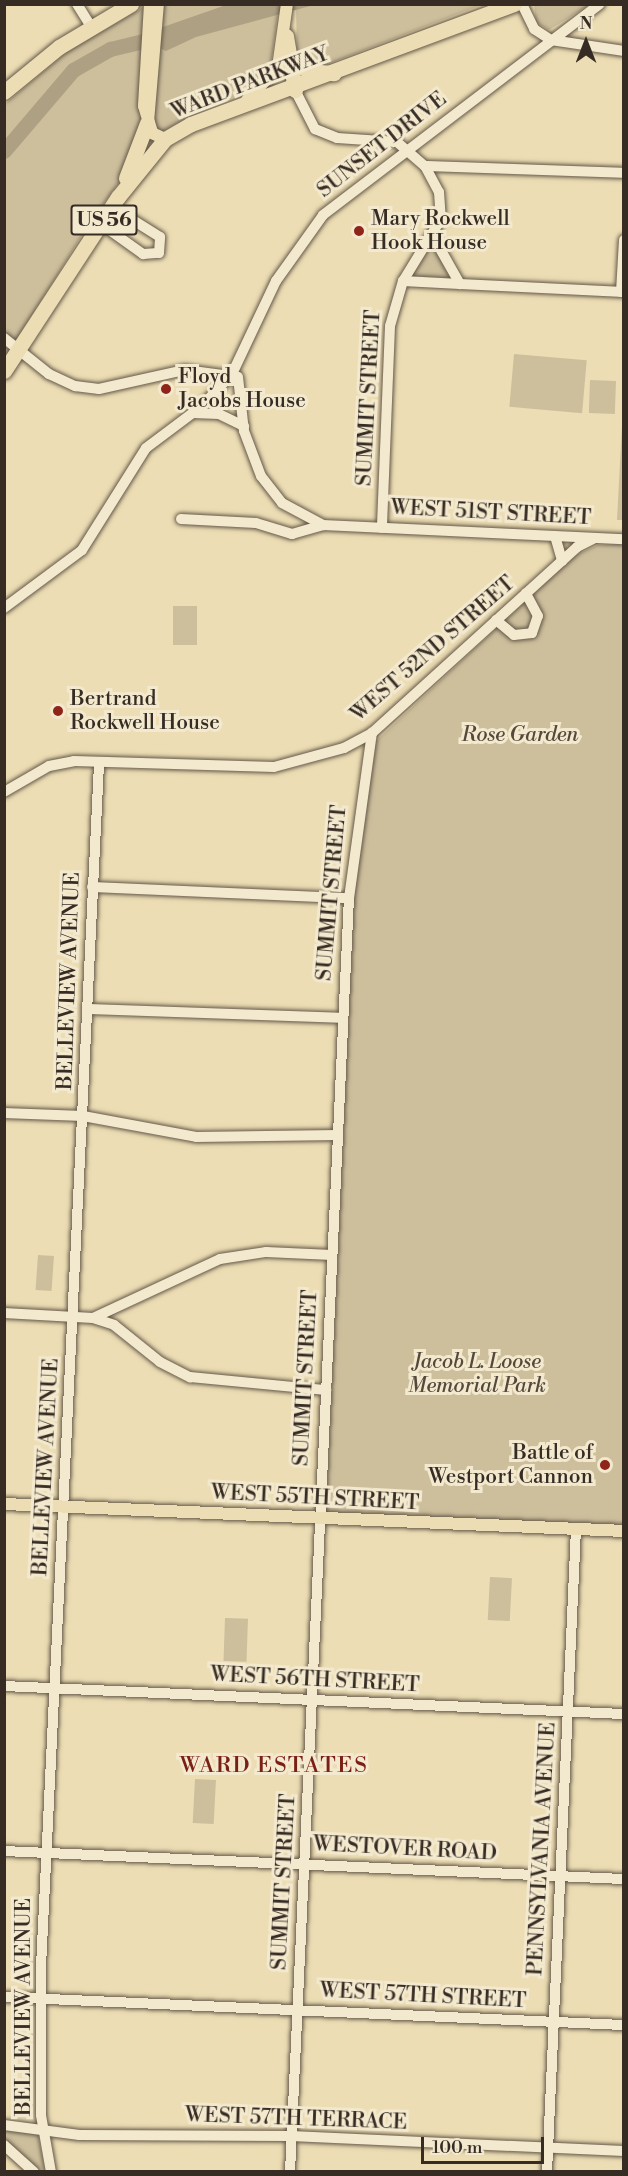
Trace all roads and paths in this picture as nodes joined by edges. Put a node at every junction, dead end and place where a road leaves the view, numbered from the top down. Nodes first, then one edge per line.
1 (77, 4) edge
2 (132, 4) edge
3 (150, 4) edge
4 (158, 4) edge
5 (287, 4) edge
6 (514, 4) edge
7 (522, 4) edge
8 (600, 4) edge
9 (116, 9) edge
10 (152, 24) junction
11 (91, 26) junction
12 (286, 36) junction
13 (551, 40) junction
14 (624, 51) edge
15 (291, 61) junction
16 (337, 74) junction
17 (295, 90) junction
18 (4, 92) edge
19 (238, 107) junction
20 (147, 123) junction
21 (165, 139) junction
22 (407, 148) junction
23 (425, 166) junction
24 (624, 173) edge
25 (115, 202) junction
26 (101, 224) junction
27 (434, 237) junction
28 (624, 240) edge
29 (403, 280) junction
30 (460, 284) junction
31 (622, 292) edge
32 (4, 338) edge
33 (20, 347) junction
34 (4, 371) edge
35 (232, 374) junction
36 (191, 413) junction
37 (244, 426) junction
38 (181, 519) dead end
39 (323, 525) junction
40 (382, 528) junction
41 (555, 536) junction
42 (595, 538) junction
43 (624, 539) edge
44 (562, 561) junction
45 (526, 594) junction
46 (4, 608) edge
47 (496, 620) junction
48 (372, 733) junction
49 (99, 763) junction
50 (6, 793) edge
51 (92, 887) junction
52 (349, 898) junction
53 (87, 1009) junction
54 (342, 1018) junction
55 (4, 1113) edge
56 (83, 1116) junction
57 (337, 1135) junction
58 (332, 1255) junction
59 (4, 1313) edge
60 (74, 1316) junction
61 (93, 1318) junction
62 (326, 1390) junction
63 (4, 1504) edge
64 (63, 1506) junction
65 (318, 1518) junction
66 (576, 1529) junction
67 (624, 1531) edge
68 (4, 1686) edge
69 (55, 1688) junction
70 (312, 1700) junction
71 (568, 1711) junction
72 (624, 1714) edge
73 (4, 1851) edge
74 (46, 1853) junction
75 (304, 1864) junction
76 (561, 1876) junction
77 (624, 1879) edge
78 (4, 1997) edge
79 (40, 1999) junction
80 (298, 2010) junction
81 (554, 2022) junction
82 (624, 2025) edge
83 (4, 2125) edge
84 (44, 2132) junction
85 (291, 2136) junction
86 (4, 2145) edge
87 (548, 2148) junction
88 (624, 2151) edge
89 (34, 2172) edge
90 (51, 2172) edge
91 (290, 2172) edge
92 (547, 2172) edge

1 - 11 street
2 - 9 highway
3 - 10 main road
4 - 10 main road
5 - 12 main road, US 56
6 - 16 highway, WARD PARKWAY
7 - 13 street
8 - 13 street, SUNSET DRIVE
9 - 11 highway
10 - 20 main road
11 - 18 highway
12 - 15 highway
12 - 19 main road, US 56
13 - 14 street
13 - 22 street, SUNSET DRIVE
15 - 16 highway
15 - 17 highway
16 - 17 highway, WARD PARKWAY
17 - 19 highway, WARD PARKWAY
17 - 22 street, SUMMIT STREET
19 - 21 highway, WARD PARKWAY / US 56
20 - 21 main road
20 - 25 highway
21 - 25 highway, WARD PARKWAY / US 56
22 - 23 street, SUMMIT STREET
22 - 35 street, SUNSET DRIVE
23 - 24 street
23 - 27 street, SUMMIT STREET
25 - 26 highway, WARD PARKWAY / US 56
25 - 26 street
26 - 33 highway, WARD PARKWAY / US 56
27 - 29 street, SUMMIT STREET
27 - 30 street
28 - 31 street
29 - 30 street
29 - 40 street, SUMMIT STREET
30 - 31 street
32 - 33 street
33 - 34 highway, WARD PARKWAY / US 56
33 - 35 street
35 - 36 street, SUNSET DRIVE
35 - 37 street
36 - 37 street
36 - 46 street, SUNSET DRIVE
37 - 39 street
38 - 39 street, WEST 51ST STREET
39 - 40 street, WEST 51ST STREET
40 - 41 street, WEST 51ST STREET
41 - 42 street, WEST 51ST STREET
41 - 44 street
42 - 43 street, WEST 51ST STREET
42 - 44 street, WEST 52ND STREET
44 - 45 street, WEST 52ND STREET
45 - 47 street, WEST 52ND STREET
45 - 47 street
47 - 48 street, WEST 52ND STREET
48 - 49 street, WEST 52ND STREET
48 - 52 street, SUMMIT STREET
49 - 50 street, WEST 52ND STREET
49 - 51 street, BELLEVIEW AVENUE
51 - 52 street
51 - 53 street, BELLEVIEW AVENUE
52 - 54 street, SUMMIT STREET
53 - 54 street
53 - 56 street, BELLEVIEW AVENUE
54 - 57 street, SUMMIT STREET
55 - 56 street
56 - 57 street
56 - 60 street, BELLEVIEW AVENUE
57 - 58 street, SUMMIT STREET
58 - 61 street
58 - 62 street, SUMMIT STREET
59 - 60 street
60 - 61 street
60 - 64 street, BELLEVIEW AVENUE
61 - 62 street
62 - 65 street, SUMMIT STREET
63 - 64 main road, WEST 55TH STREET
64 - 65 main road, WEST 55TH STREET
64 - 69 street, BELLEVIEW AVENUE
65 - 66 main road, WEST 55TH STREET
65 - 70 street, SUMMIT STREET
66 - 67 main road, WEST 55TH STREET
66 - 71 street, PENNSYLVANIA AVENUE
68 - 69 street, WEST 56TH STREET
69 - 70 street, WEST 56TH STREET
69 - 74 street, BELLEVIEW AVENUE
70 - 71 street, WEST 56TH STREET
70 - 75 street, SUMMIT STREET
71 - 72 street, WEST 56TH STREET
71 - 76 street, PENNSYLVANIA AVENUE
73 - 74 street, WESTOVER ROAD
74 - 75 street, WESTOVER ROAD
74 - 79 street, BELLEVIEW AVENUE
75 - 76 street, WESTOVER ROAD
75 - 80 street, SUMMIT STREET
76 - 77 street, WESTOVER ROAD
76 - 81 street, PENNSYLVANIA AVENUE
78 - 79 street, WEST 57TH STREET
79 - 80 street, WEST 57TH STREET
79 - 84 street, BELLEVIEW AVENUE
80 - 81 street, WEST 57TH STREET
80 - 85 street, SUMMIT STREET
81 - 82 street, WEST 57TH STREET
81 - 87 street, PENNSYLVANIA AVENUE
83 - 84 street, WEST 57TH TERRACE
84 - 85 street, WEST 57TH TERRACE
84 - 90 street, BELLEVIEW AVENUE
85 - 87 street, WEST 57TH TERRACE
85 - 91 street, SUMMIT STREET
86 - 89 street
87 - 88 street, WEST 57TH TERRACE
87 - 92 street, PENNSYLVANIA AVENUE

